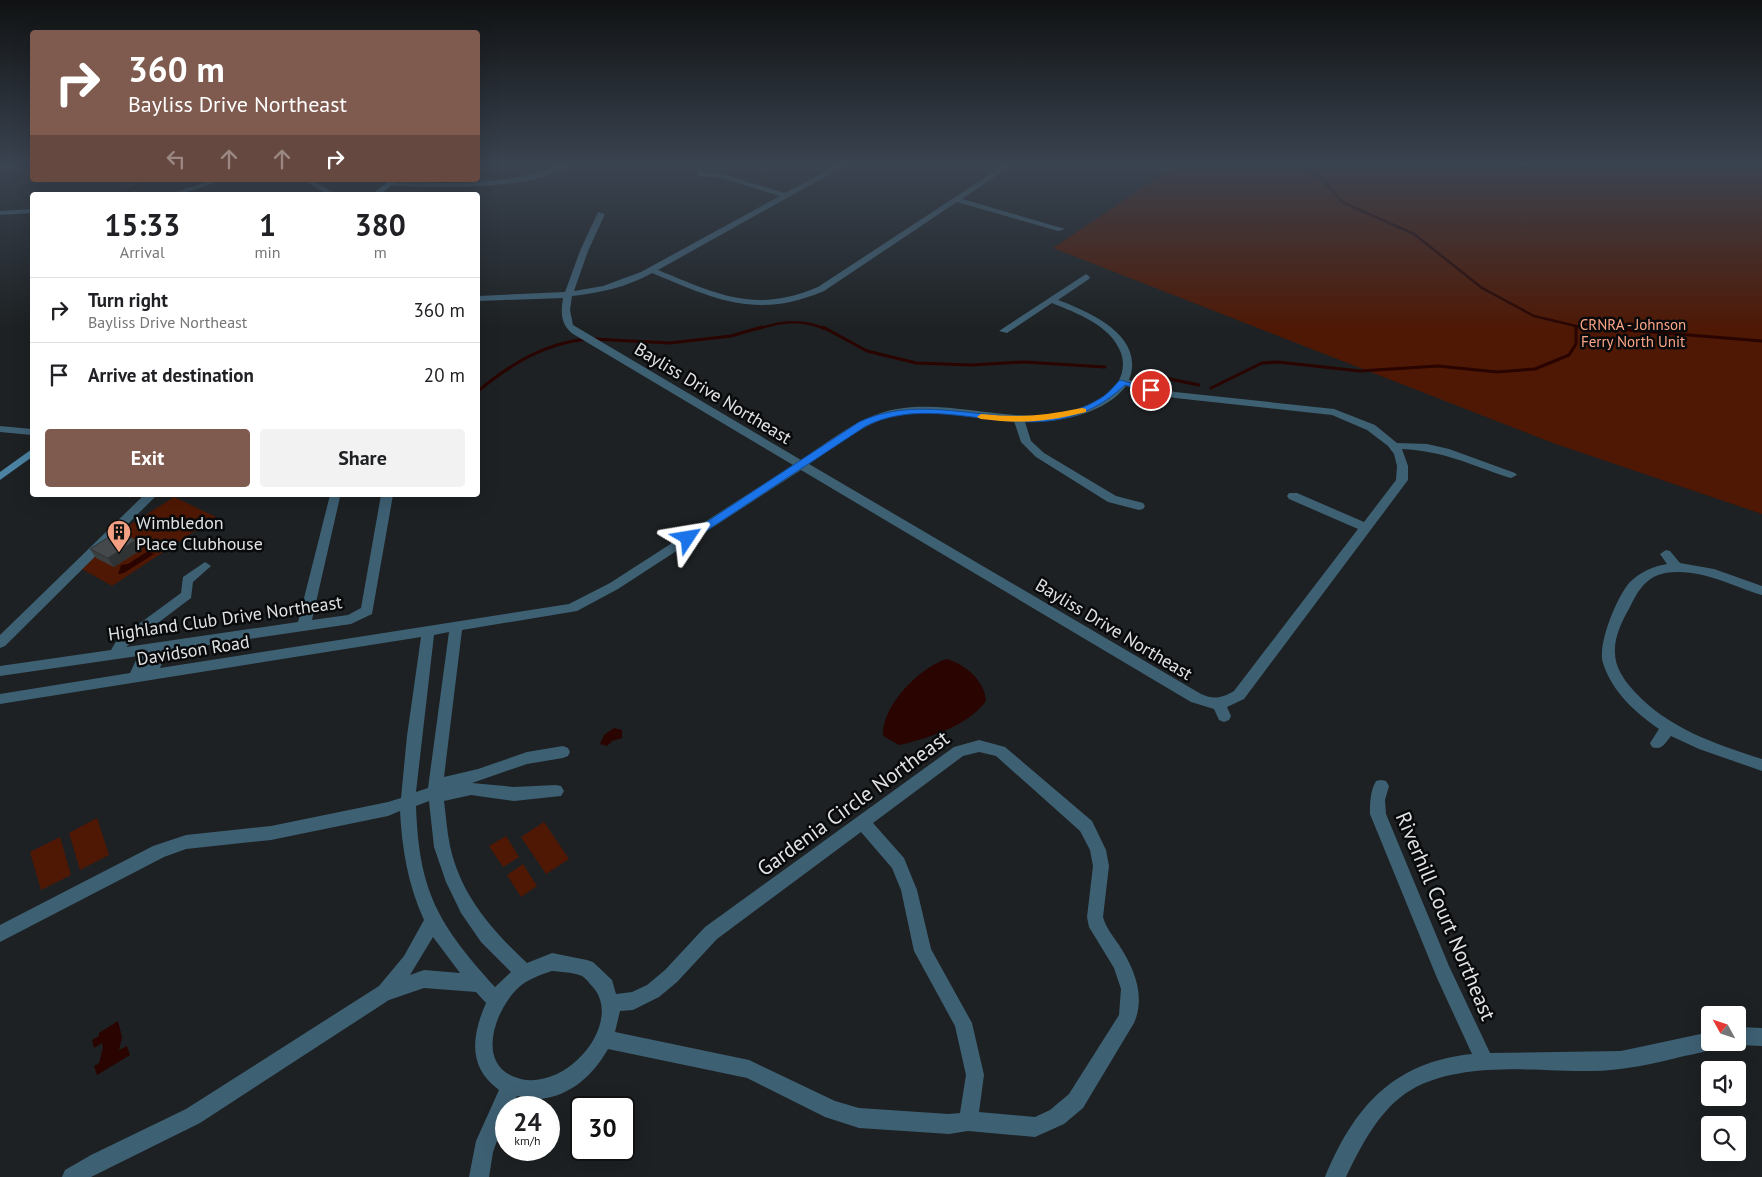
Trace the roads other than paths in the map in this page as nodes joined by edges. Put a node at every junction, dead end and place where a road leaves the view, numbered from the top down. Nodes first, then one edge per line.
1 (598, 220) edge
2 (742, 220) edge
3 (925, 220) edge
4 (1025, 220) edge
5 (1061, 230) dead end
6 (651, 270) junction
7 (1086, 276) dead end
8 (570, 294) junction
9 (480, 298) edge
10 (1051, 300) junction
11 (1004, 331) dead end
12 (1124, 382) junction
13 (1018, 420) junction
14 (0, 429) edge
15 (30, 432) edge
16 (1394, 446) junction
17 (30, 454) edge
18 (800, 465) junction
19 (1511, 475) dead end
20 (0, 476) edge
21 (1293, 496) dead end
22 (149, 497) edge
23 (334, 497) dead end
24 (387, 497) edge
25 (1139, 506) dead end
26 (1366, 528) junction
27 (1666, 554) dead end
28 (205, 566) dead end
29 (1677, 568) junction
30 (1762, 591) edge
31 (304, 626) junction
32 (456, 628) junction
33 (428, 632) junction
34 (0, 644) edge
35 (162, 647) junction
36 (147, 649) junction
37 (116, 654) junction
38 (0, 670) edge
39 (150, 675) junction
40 (135, 678) junction
41 (0, 699) edge
42 (1668, 728) junction
43 (1657, 743) dead end
44 (563, 752) dead end
45 (1762, 765) edge
46 (1381, 786) dead end
47 (556, 791) dead end
48 (435, 792) junction
49 (406, 802) junction
50 (862, 822) junction
51 (433, 920) junction
52 (0, 934) edge
53 (526, 973) junction
54 (480, 984) junction
55 (384, 993) junction
56 (496, 1000) junction
57 (612, 1004) junction
58 (1746, 1036) edge
59 (1762, 1036) edge
60 (606, 1039) junction
61 (1701, 1043) edge
62 (1485, 1062) junction
63 (512, 1086) junction
64 (968, 1121) junction
65 (72, 1177) edge
66 (479, 1177) edge
67 (1335, 1177) edge

1 - 8 street, Bayliss Drive Northeast
2 - 6 street
3 - 6 street
4 - 5 street
6 - 8 street
7 - 10 street
8 - 9 street
8 - 18 street, Bayliss Drive Northeast
10 - 11 street
10 - 12 street
12 - 13 street, Davidson Road
12 - 16 street, Bayliss Drive Northeast
13 - 18 street, Davidson Road
13 - 25 street
14 - 15 street
16 - 19 street
16 - 26 street, Bayliss Drive Northeast
17 - 20 street
18 - 26 street, Bayliss Drive Northeast
18 - 32 street, Davidson Road
21 - 26 street
22 - 34 street
23 - 31 street
24 - 31 street, Highland Club Drive Northeast
27 - 29 street
28 - 37 street
29 - 30 street
29 - 42 street
31 - 35 street, Highland Club Drive Northeast
32 - 33 street, Davidson Road
32 - 48 street
33 - 39 street, Davidson Road
33 - 49 street
35 - 36 street, Highland Club Drive Northeast
35 - 39 street
36 - 37 street, Highland Club Drive Northeast
36 - 40 street
37 - 38 street, Highland Club Drive Northeast
39 - 40 street, Davidson Road
40 - 41 street, Davidson Road
42 - 43 street
42 - 45 street
44 - 48 street
46 - 62 street, Riverhill Court Northeast
47 - 48 street
48 - 49 street
48 - 53 street
49 - 51 street
49 - 52 street
50 - 57 street, Gardenia Circle Northeast
50 - 64 street
50 - 64 street, Gardenia Circle Northeast
51 - 54 street
51 - 55 street
53 - 56 street
53 - 57 street
54 - 55 street
54 - 56 street
55 - 65 street
56 - 63 street
57 - 60 street
58 - 59 street
60 - 63 street
60 - 64 street, Gardenia Circle Northeast
61 - 62 street
62 - 67 street
63 - 66 street

